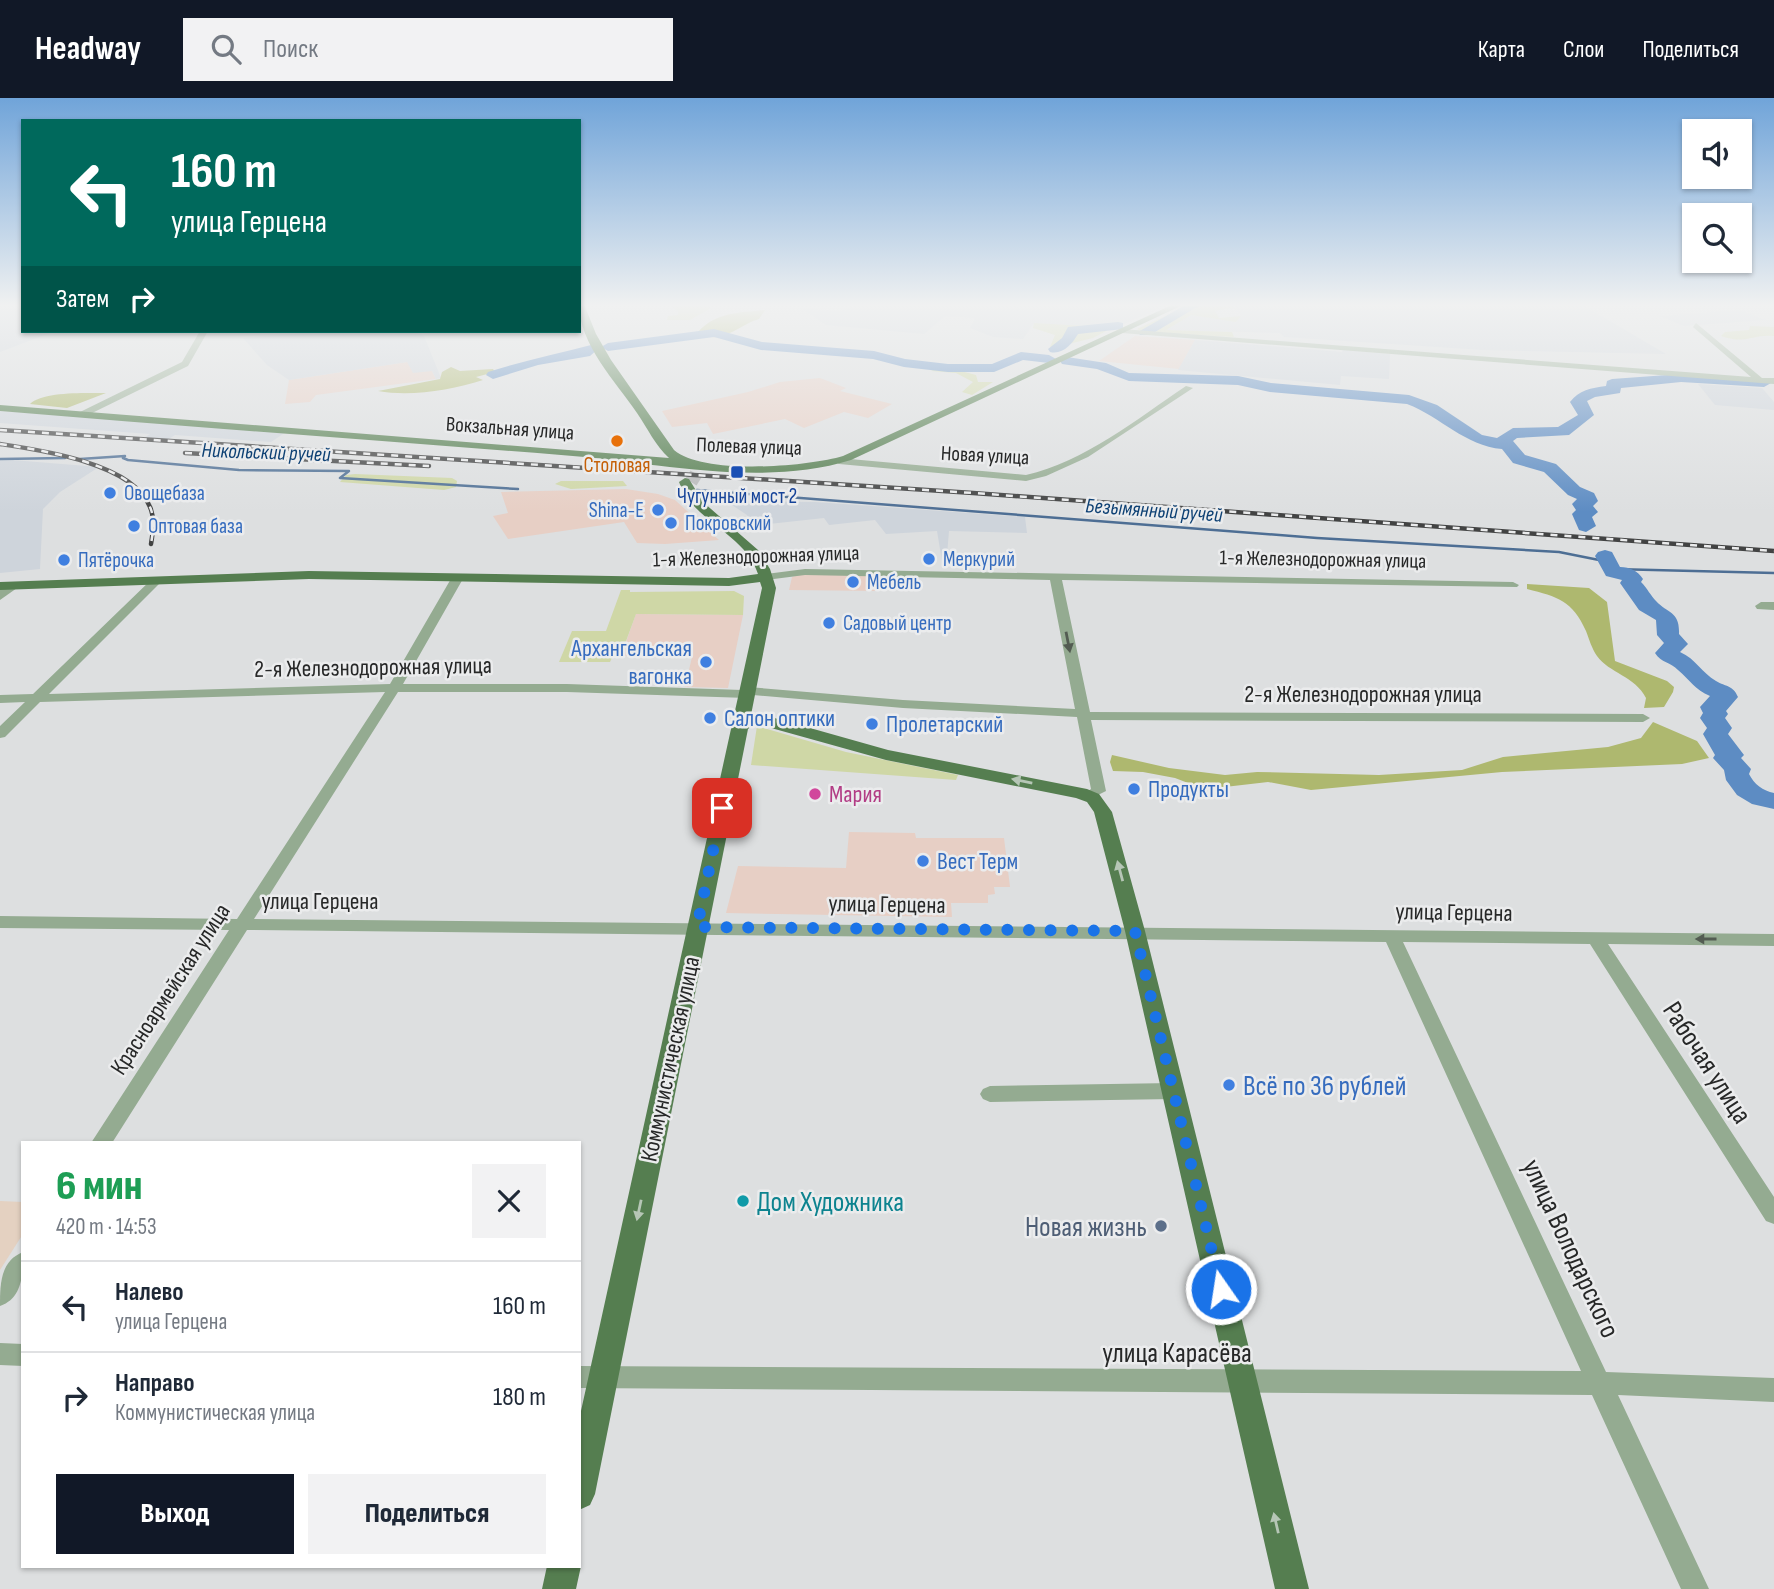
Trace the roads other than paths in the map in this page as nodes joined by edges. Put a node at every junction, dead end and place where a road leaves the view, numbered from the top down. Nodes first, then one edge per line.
1 (165, 374) edge
2 (614, 374) edge
3 (1029, 374) edge
4 (1676, 374) edge
5 (1753, 374) edge
6 (1760, 380) junction
7 (1774, 381) edge
8 (1189, 388) dead end
9 (0, 408) edge
10 (83, 414) junction
11 (663, 447) junction
12 (617, 455) junction
13 (839, 461) junction
14 (726, 465) junction
15 (688, 476) junction
16 (1055, 575) junction
17 (458, 577) junction
18 (766, 577) junction
19 (157, 580) junction
20 (1513, 585) dead end
21 (6, 586) edge
22 (0, 596) edge
23 (394, 688) junction
24 (747, 694) junction
25 (0, 699) edge
26 (34, 700) junction
27 (1083, 714) junction
28 (1643, 718) dead end
29 (785, 727) junction
30 (739, 728) junction
31 (0, 734) edge
32 (1094, 793) junction
33 (0, 922) edge
34 (243, 925) junction
35 (697, 927) junction
36 (1135, 931) junction
37 (1391, 935) junction
38 (1596, 939) junction
39 (1774, 940) edge
40 (1173, 1091) junction
41 (989, 1094) dead end
42 (102, 1141) edge
43 (1774, 1215) edge
44 (21, 1265) edge
45 (0, 1296) edge
46 (0, 1354) edge
47 (21, 1355) edge
48 (592, 1377) edge
49 (1243, 1382) junction
50 (1600, 1383) junction
51 (1774, 1390) edge
52 (581, 1476) edge
53 (564, 1568) edge
54 (559, 1589) edge
55 (1292, 1589) edge
56 (1695, 1589) edge

1 - 10 street
2 - 11 main road
3 - 13 main road, Полевая улица
4 - 6 street
5 - 6 street
6 - 7 street
8 - 13 street, Новая улица
9 - 10 main road, Вокзальная улица
10 - 12 main road, Вокзальная улица
11 - 12 main road
11 - 15 main road
12 - 15 main road, Вокзальная улица
13 - 14 main road, Полевая улица
14 - 15 main road, Полевая улица
14 - 15 main road
15 - 18 main road
16 - 18 street, 1-я Железнодорожная улица
16 - 20 street, 1-я Железнодорожная улица
16 -> 27 street
17 - 18 main road, 1-я Железнодорожная улица
17 - 19 main road, 1-я Железнодорожная улица
17 - 23 street, Красноармейская улица
18 - 24 main road, Коммунистическая улица
19 - 21 main road, 1-я Железнодорожная улица
19 - 26 street
21 - 22 street
23 - 24 street, 2-я Железнодорожная улица
23 - 26 street, 2-я Железнодорожная улица
23 - 34 street, Красноармейская улица
24 - 27 street, 2-я Железнодорожная улица
24 - 29 main road
24 - 30 main road, Коммунистическая улица
25 - 26 street, 2-я Железнодорожная улица
26 - 31 street
27 - 28 street, 2-я Железнодорожная улица
27 - 32 street
29 - 30 main road
32 -> 29 main road
30 - 35 main road, Коммунистическая улица
36 -> 32 main road
33 - 34 street, улица Герцена
34 - 35 street, улица Герцена
34 - 42 street, Красноармейская улица
35 - 36 street, улица Герцена
35 -> 48 main road, Коммунистическая улица
36 - 37 street, улица Герцена
36 - 40 main road
37 - 38 street, улица Герцена
37 - 50 street, улица Володарского
39 -> 38 street, улица Герцена
38 - 43 street, Рабочая улица
40 - 41 street
40 - 49 main road
44 - 45 street
46 - 47 street
48 - 49 street, улица Карасёва
48 - 52 main road, Коммунистическая улица
49 - 50 street, улица Карасёва
55 -> 49 main road
50 - 51 street, улица Карасёва
50 - 56 street, улица Володарского
53 - 54 main road

